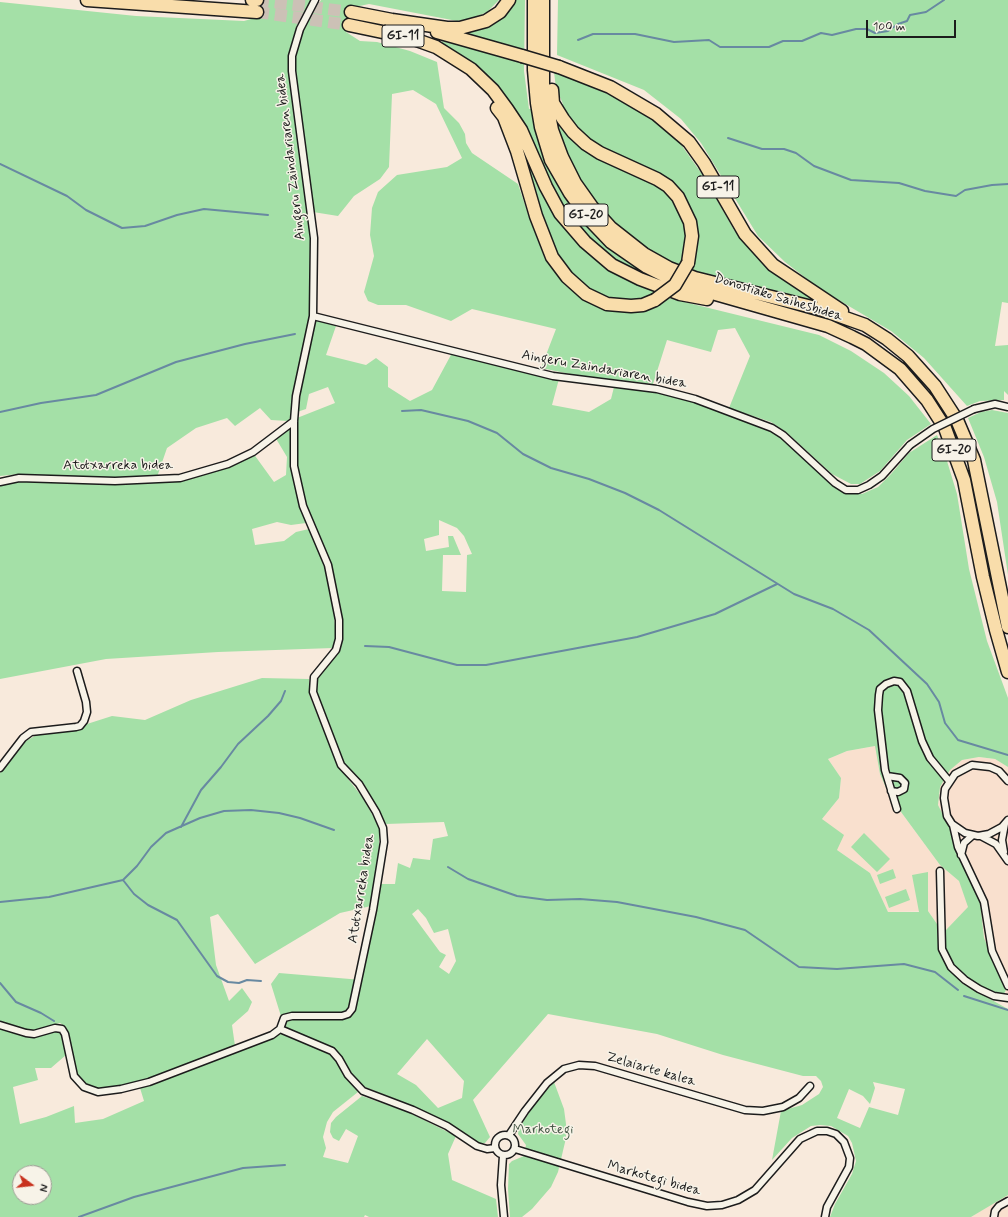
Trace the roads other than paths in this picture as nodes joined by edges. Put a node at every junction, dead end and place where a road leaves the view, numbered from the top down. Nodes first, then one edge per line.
1 (87, 0) edge
2 (252, 0) edge
3 (315, 0) edge
4 (509, 0) edge
5 (540, 2) edge
6 (257, 6) edge
7 (351, 12) tunnel mouth
8 (392, 20) junction
9 (349, 25) tunnel mouth
10 (453, 57) junction
11 (785, 313) junction
12 (313, 316) junction
13 (865, 325) junction
14 (311, 327) joint
15 (1008, 407) edge
16 (294, 421) junction
17 (0, 482) edge
18 (1008, 627) edge
19 (77, 671) dead end
20 (1008, 672) edge
21 (0, 768) edge
22 (887, 776) junction
23 (949, 781) junction
24 (1008, 781) edge
25 (891, 791) junction
26 (897, 809) dead end
27 (1006, 822) edge
28 (952, 824) junction
29 (973, 835) junction
30 (980, 836) junction
31 (1004, 854) junction
32 (961, 855) junction
33 (1008, 861) edge
34 (940, 871) dead end
35 (1008, 986) edge
36 (1008, 998) edge
37 (0, 1025) edge
38 (280, 1029) junction
39 (810, 1086) dead end
40 (509, 1135) junction
41 (495, 1148) junction
42 (515, 1149) junction
43 (503, 1156) junction
44 (1008, 1201) edge
45 (504, 1217) edge
46 (825, 1217) edge
47 (994, 1217) edge

1 - 6 highway
2 - 6 highway
3 - 12 street, Aingeru Zaindariaren bidea
4 - 8 highway
5 - 10 highway, bridge
5 - 11 highway, Donostiako Saihesbidea / GI-20
5 - 13 highway, Donostiako Saihesbidea / GI-20
7 - 8 highway, GI-11
8 - 13 highway, GI-11, bridge
9 - 10 highway, GI-11
10 - 11 highway, GI-11
11 - 20 highway, Donostiako Saihesbidea / GI-20
12 - 14 street, Aingeru Zaindariaren bidea
12 - 15 street, Aingeru Zaindariaren bidea, bridge
13 - 18 highway, Donostiako Saihesbidea / GI-20
14 - 16 street, Atotxarreka bidea
16 - 17 street, Atotxarreka bidea
16 - 38 street, Atotxarreka bidea
19 - 21 street
22 - 23 street
22 - 25 street
22 - 25 street
23 - 24 street
23 - 28 street
25 - 26 street
27 - 30 street
27 - 31 street
28 - 29 street
28 - 32 street
29 - 30 street
29 - 32 street
30 - 31 street
31 - 33 street
32 - 35 street
34 - 36 street
37 - 38 street
38 - 41 street
39 - 40 street, Zelaiarte kalea
40 - 41 street
40 - 42 street
41 - 43 street
42 - 43 street
42 - 46 street, Markotegi bidea
43 - 45 street
44 - 47 street

